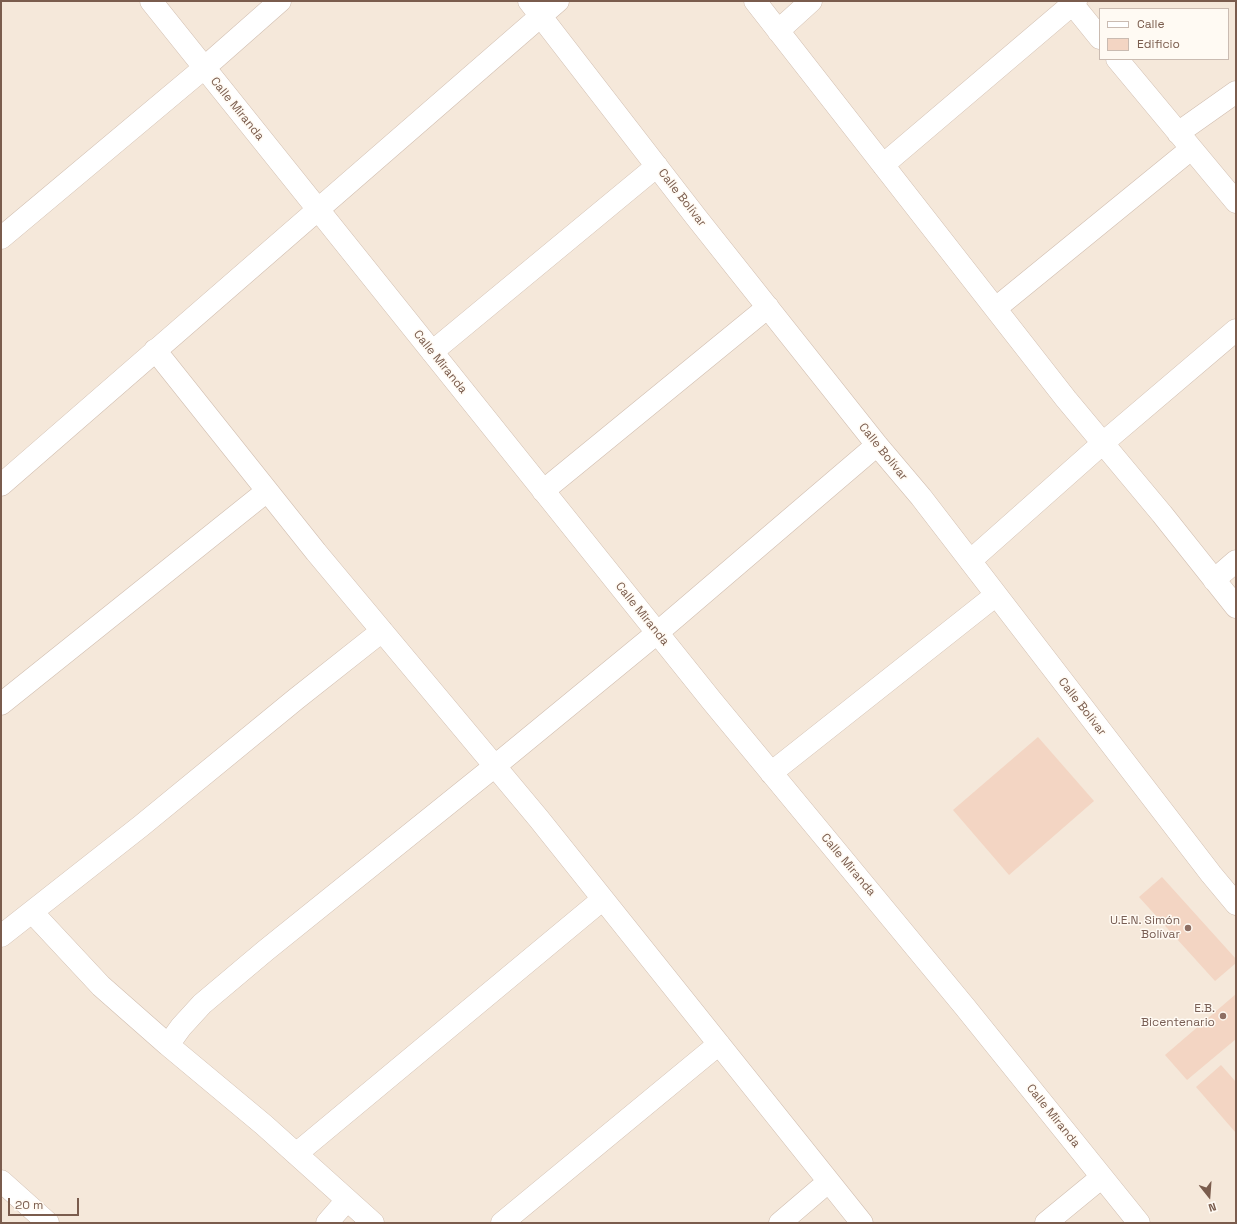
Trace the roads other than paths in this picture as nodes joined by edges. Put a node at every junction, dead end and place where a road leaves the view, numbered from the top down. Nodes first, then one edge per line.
1 (151, 1) edge
2 (280, 1) edge
3 (558, 1) edge
4 (755, 1) edge
5 (811, 1) edge
6 (1072, 2) edge
7 (535, 8) edge
8 (778, 31) junction
9 (1099, 37) edge
10 (1118, 60) edge
11 (204, 68) junction
12 (1236, 92) edge
13 (1185, 141) junction
14 (883, 165) junction
15 (657, 166) junction
16 (1236, 202) edge
17 (318, 210) junction
18 (1, 238) edge
19 (768, 307) junction
20 (996, 308) junction
21 (1236, 330) edge
22 (155, 350) junction
23 (432, 352) junction
24 (1103, 443) junction
25 (877, 445) junction
26 (1, 485) edge
27 (267, 491) junction
28 (543, 491) junction
29 (970, 561) junction
30 (1236, 561) edge
31 (1214, 580) junction
32 (996, 595) junction
33 (1236, 607) edge
34 (382, 631) junction
35 (657, 633) junction
36 (1, 704) edge
37 (495, 766) junction
38 (771, 773) junction
39 (603, 899) junction
40 (1236, 904) edge
41 (32, 912) junction
42 (1, 936) edge
43 (719, 1044) junction
44 (168, 1045) junction
45 (296, 1154) junction
46 (1102, 1177) junction
47 (1, 1181) edge
48 (828, 1182) junction
49 (347, 1200) junction
50 (48, 1223) edge
51 (327, 1223) edge
52 (373, 1223) edge
53 (502, 1223) edge
54 (780, 1223) edge
55 (862, 1223) edge
56 (1046, 1223) edge
57 (1139, 1223) edge

1 - 11 street, Calle Miranda
2 - 11 street
3 - 7 street
4 - 8 street
5 - 8 street
6 - 9 street
6 - 14 street
7 - 15 street, Calle Bolívar
7 - 17 street
8 - 14 street
10 - 13 street
11 - 17 street, Calle Miranda
11 - 18 street
12 - 13 street
13 - 16 street
13 - 20 street
14 - 20 street
15 - 19 street, Calle Bolívar
15 - 23 street
17 - 22 street
17 - 23 street, Calle Miranda
19 - 25 street, Calle Bolívar
19 - 28 street
20 - 24 street
21 - 24 street
22 - 26 street
22 - 27 street
23 - 28 street, Calle Miranda
24 - 29 street
24 - 31 street
25 - 29 street, Calle Bolívar
25 - 35 street
27 - 34 street
27 - 36 street
28 - 35 street, Calle Miranda
29 - 32 street, Calle Bolívar
30 - 31 street
31 - 33 street
32 - 38 street
32 - 40 street, Calle Bolívar
34 - 37 street
34 - 41 street
35 - 37 street
35 - 38 street, Calle Miranda
37 - 39 street
37 - 44 street
38 - 46 street, Calle Miranda
39 - 43 street
39 - 45 street
41 - 42 street
41 - 44 street
43 - 48 street
43 - 53 street
44 - 45 street
45 - 49 street
46 - 56 street
46 - 57 street, Calle Miranda
47 - 50 street
48 - 54 street
48 - 55 street
49 - 51 street
49 - 52 street

